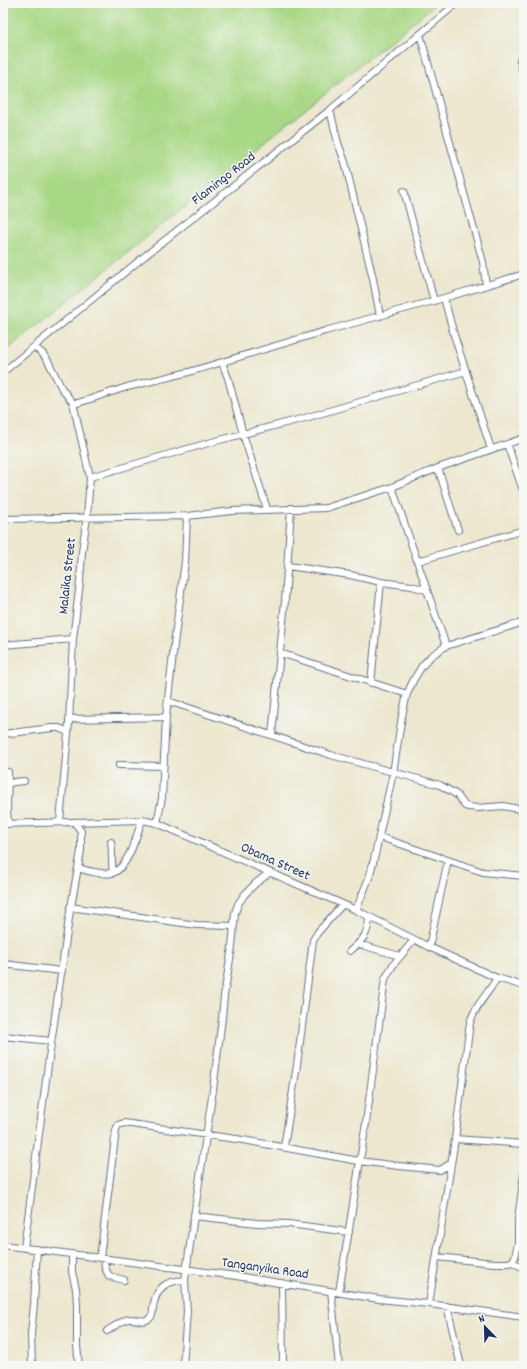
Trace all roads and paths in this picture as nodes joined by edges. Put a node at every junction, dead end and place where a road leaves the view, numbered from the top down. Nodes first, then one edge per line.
1 (457, 3) edge
2 (420, 34) junction
3 (524, 54) edge
4 (524, 77) edge
5 (330, 110) junction
6 (404, 191) dead end
7 (524, 274) edge
8 (486, 285) junction
9 (444, 298) junction
10 (434, 301) junction
11 (380, 316) junction
12 (34, 347) junction
13 (222, 362) junction
14 (466, 371) junction
15 (3, 372) edge
16 (73, 403) junction
17 (243, 434) junction
18 (524, 438) edge
19 (507, 444) junction
20 (491, 449) junction
21 (438, 468) junction
22 (90, 477) junction
23 (392, 487) junction
24 (524, 493) edge
25 (3, 503) edge
26 (291, 508) junction
27 (267, 509) junction
28 (187, 516) junction
29 (87, 517) junction
30 (4, 519) edge
31 (458, 530) dead end
32 (524, 530) edge
33 (418, 561) junction
34 (288, 566) junction
35 (381, 582) junction
36 (426, 590) junction
37 (524, 622) edge
38 (74, 639) junction
39 (3, 645) edge
40 (446, 646) junction
41 (280, 653) junction
42 (371, 683) junction
43 (407, 694) junction
44 (168, 701) junction
45 (166, 717) junction
46 (69, 721) junction
47 (59, 728) junction
48 (68, 732) junction
49 (3, 734) edge
50 (272, 735) junction
51 (119, 765) dead end
52 (163, 766) junction
53 (8, 772) dead end
54 (393, 773) junction
55 (24, 781) dead end
56 (8, 784) junction
57 (524, 810) edge
58 (142, 820) junction
59 (88, 821) junction
60 (60, 822) junction
61 (74, 822) junction
62 (6, 823) edge
63 (157, 823) junction
64 (81, 831) junction
65 (380, 837) junction
66 (111, 842) dead end
67 (448, 860) junction
68 (78, 868) junction
69 (113, 873) junction
70 (268, 873) junction
71 (524, 876) edge
72 (342, 905) junction
73 (70, 907) junction
74 (356, 910) junction
75 (369, 918) junction
76 (234, 926) junction
77 (414, 940) junction
78 (358, 944) junction
79 (429, 948) junction
80 (350, 951) dead end
81 (400, 956) junction
82 (3, 964) edge
83 (62, 971) junction
84 (497, 978) junction
85 (524, 986) edge
86 (3, 1036) edge
87 (51, 1041) junction
88 (206, 1135) junction
89 (455, 1139) junction
90 (524, 1144) edge
91 (284, 1147) junction
92 (359, 1161) junction
93 (450, 1164) junction
94 (524, 1174) edge
95 (524, 1177) edge
96 (194, 1216) junction
97 (349, 1232) junction
98 (3, 1245) edge
99 (24, 1248) junction
100 (37, 1249) junction
101 (72, 1254) junction
102 (437, 1257) junction
103 (102, 1259) junction
104 (512, 1262) junction
105 (524, 1268) edge
106 (187, 1270) junction
107 (124, 1280) dead end
108 (186, 1280) junction
109 (282, 1283) junction
110 (331, 1291) junction
111 (339, 1292) junction
112 (429, 1304) junction
113 (447, 1306) junction
114 (524, 1317) edge
115 (107, 1331) dead end
116 (32, 1366) edge
117 (79, 1366) edge
118 (183, 1366) edge
119 (283, 1366) edge
120 (338, 1366) edge
121 (461, 1366) edge

1 - 2 street, Flamingo Road
2 - 5 street, Flamingo Road
2 - 8 street
3 - 4 street
5 - 11 street
5 - 12 street, Flamingo Road
6 - 10 street
7 - 8 street
8 - 9 street
9 - 10 street
9 - 14 street
10 - 11 street
11 - 13 street
12 - 15 street, Flamingo Road
12 - 16 street, Malaika Street
13 - 16 street
13 - 17 street
14 - 17 street
14 - 20 street
16 - 22 street, Malaika Street
17 - 22 street
17 - 27 street
18 - 19 street
19 - 20 street
19 - 24 street
20 - 21 street
21 - 23 street
21 - 31 street
22 - 29 street, Malaika Street
23 - 26 street
23 - 33 street
25 - 30 street
26 - 27 street
26 - 34 street
27 - 28 street
28 - 29 street
28 - 44 street
29 - 30 street
29 - 38 street, Malaika Street
32 - 33 street
33 - 36 street
34 - 35 street
34 - 41 street
35 - 36 street
35 - 42 street
36 - 40 street
37 - 40 street
38 - 39 street
38 - 46 street, Malaika Street
40 - 43 street
41 - 42 street
41 - 50 street
42 - 43 street
43 - 54 street
44 - 45 street
44 - 50 street
45 - 46 street
45 - 52 street
46 - 47 street
46 - 48 street, Malaika Street
47 - 48 street
47 - 49 street
48 - 60 street, Malaika Street
50 - 54 street
51 - 52 street
52 - 63 street
53 - 56 street
54 - 57 street
54 - 65 street
55 - 56 street
56 - 62 street
58 - 59 street, Obama Street
58 - 63 street, Obama Street
58 - 69 street
59 - 61 street, Obama Street
59 - 64 street
60 - 61 street, Obama Street
60 - 62 street, Obama Street
61 - 64 street
63 - 70 street, Obama Street
64 - 68 street
65 - 67 street
65 - 74 street
66 - 69 street
67 - 71 street
67 - 79 street
68 - 69 street
68 - 73 street
70 - 72 street, Obama Street
70 - 76 street
72 - 74 street, Obama Street
72 - 91 street
73 - 76 street
73 - 83 street
74 - 75 street, Obama Street
75 - 77 street, Obama Street
75 - 78 street
76 - 88 street
77 - 79 street, Obama Street
77 - 81 street
78 - 80 street
78 - 81 street
79 - 84 street, Obama Street
81 - 92 street
82 - 83 street
83 - 87 street
84 - 85 street, Obama Street
84 - 89 street
86 - 87 street
87 - 99 street
88 - 91 street
88 - 96 street
88 - 103 street
89 - 90 street
89 - 93 street
91 - 92 street
92 - 93 street
92 - 97 street
93 - 102 street
94 - 95 street
95 - 104 street
96 - 97 street
96 - 106 street
97 - 111 street
98 - 99 street, Tanganyika Road
99 - 100 street, Tanganyika Road
100 - 101 street, Tanganyika Road
100 - 116 street
101 - 103 street, Tanganyika Road
101 - 117 street
102 - 104 street
102 - 112 street
103 - 106 street, Tanganyika Road
103 - 107 street
104 - 105 street
106 - 108 street
106 - 109 street, Tanganyika Road
108 - 115 street
108 - 118 street
109 - 110 street, Tanganyika Road
109 - 119 street
110 - 111 street, Tanganyika Road
110 - 120 street
111 - 112 street, Tanganyika Road
112 - 113 street, Tanganyika Road
113 - 114 street, Tanganyika Road
113 - 121 street

